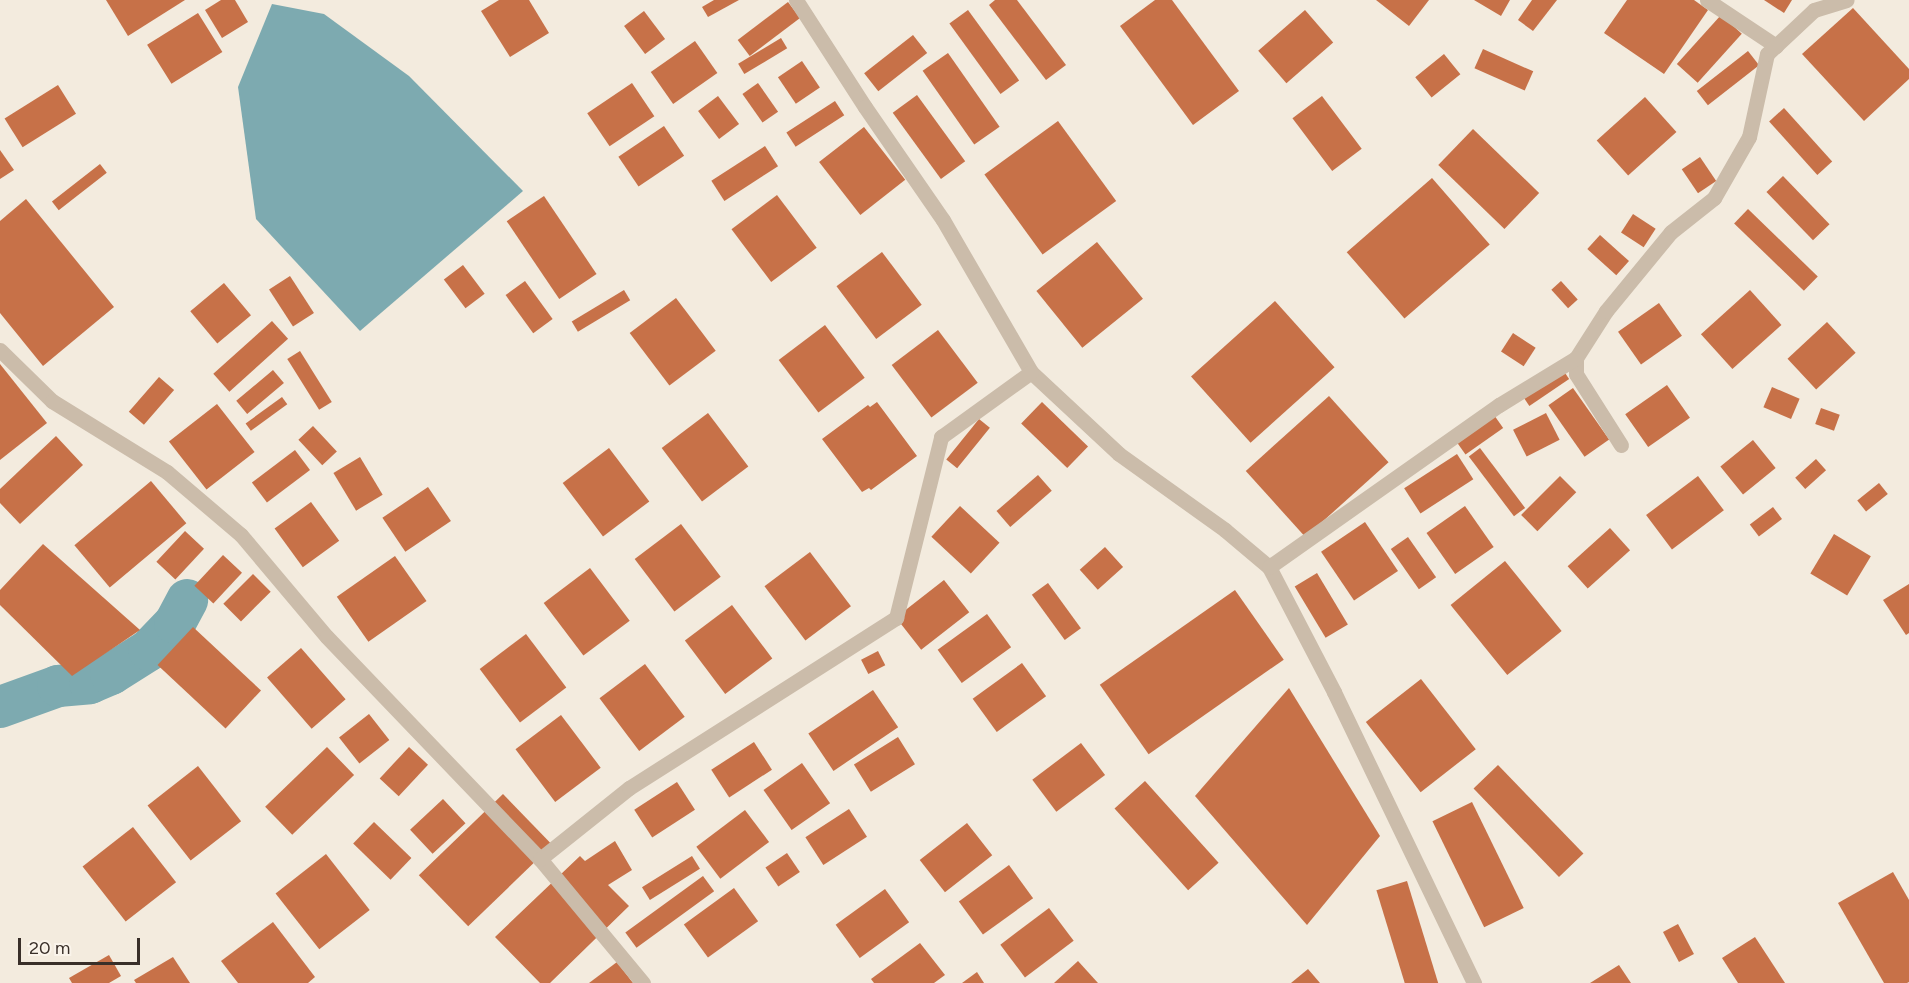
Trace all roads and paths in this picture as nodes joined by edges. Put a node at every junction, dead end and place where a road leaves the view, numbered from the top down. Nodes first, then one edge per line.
1 (796, 0) edge
2 (1707, 0) edge
3 (1847, 0) edge
4 (1776, 46) junction
5 (0, 350) edge
6 (1576, 358) junction
7 (1031, 372) junction
8 (1621, 445) dead end
9 (1269, 567) junction
10 (540, 859) junction
11 (643, 983) edge
12 (1474, 983) edge

1 - 7 street
2 - 4 street
3 - 4 street
4 - 6 street
5 - 10 street
6 - 8 street
6 - 9 street
7 - 9 street
7 - 10 street
9 - 12 street
10 - 11 street

